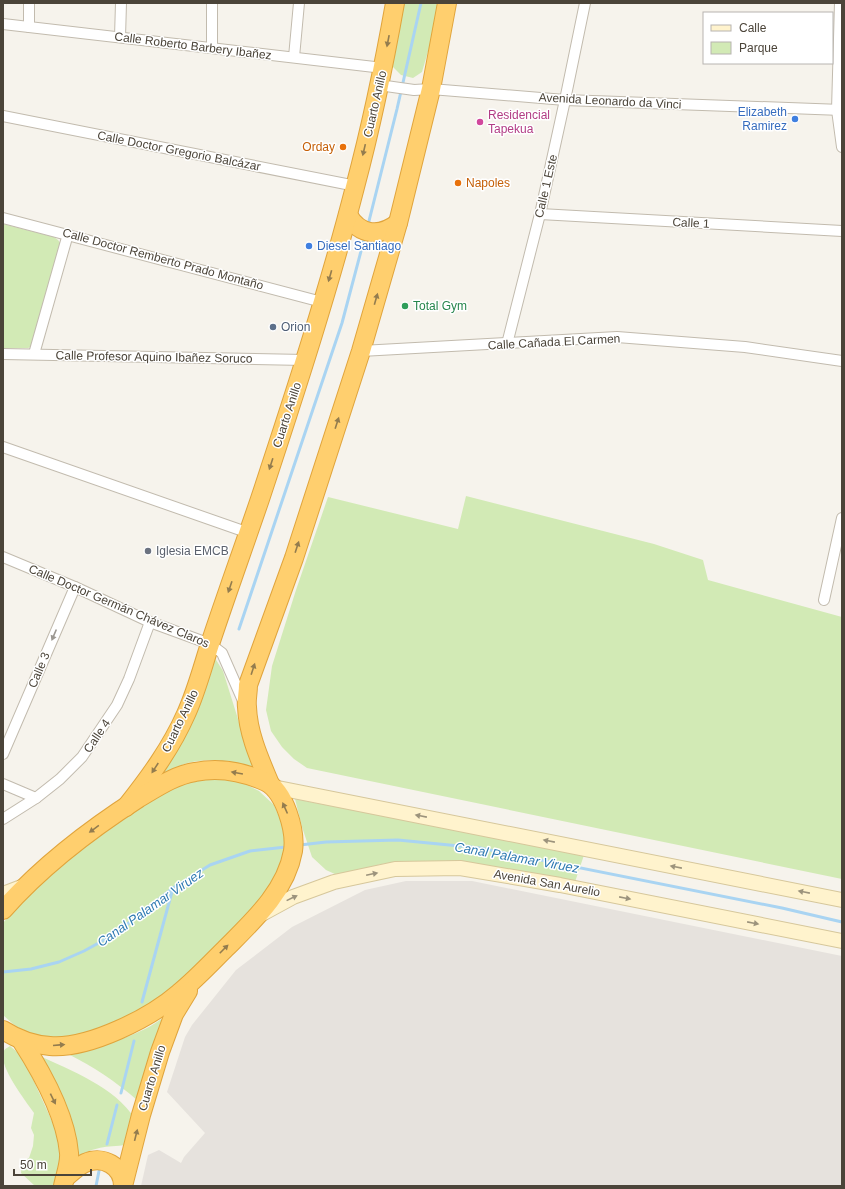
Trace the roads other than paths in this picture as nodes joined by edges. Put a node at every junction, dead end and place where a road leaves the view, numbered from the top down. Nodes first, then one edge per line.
1 (29, 3) edge
2 (121, 3) edge
3 (212, 3) edge
4 (299, 3) edge
5 (395, 3) edge
6 (447, 3) edge
7 (585, 3) edge
8 (840, 3) edge
9 (4, 27) edge
10 (29, 27) junction
11 (120, 37) junction
12 (212, 48) junction
13 (294, 57) junction
14 (383, 68) junction
15 (387, 86) junction
16 (423, 89) junction
17 (565, 100) junction
18 (840, 110) edge
19 (3, 116) edge
20 (842, 146) edge
21 (356, 186) junction
22 (540, 214) junction
23 (348, 215) junction
24 (3, 218) edge
25 (398, 223) junction
26 (842, 231) edge
27 (68, 234) junction
28 (368, 234) junction
29 (339, 243) junction
30 (390, 250) junction
31 (322, 302) junction
32 (507, 344) junction
33 (361, 351) junction
34 (3, 354) edge
35 (34, 354) junction
36 (305, 360) junction
37 (842, 361) edge
38 (3, 447) edge
39 (842, 518) edge
40 (249, 533) junction
41 (3, 557) edge
42 (74, 587) junction
43 (824, 600) dead end
44 (150, 622) junction
45 (210, 644) junction
46 (247, 708) junction
47 (3, 754) edge
48 (3, 784) edge
49 (271, 786) junction
50 (36, 798) junction
51 (126, 807) junction
52 (3, 818) edge
53 (26, 885) junction
54 (3, 894) edge
55 (842, 900) edge
56 (3, 910) edge
57 (258, 916) junction
58 (842, 941) edge
59 (197, 977) junction
60 (3, 1030) edge
61 (21, 1040) junction
62 (64, 1182) edge
63 (123, 1186) edge

1 - 10 street
2 - 11 street
3 - 12 street
4 - 13 street
5 -> 14 highway, Cuarto Anillo
6 - 16 highway
7 - 17 street, Calle 1 Este
8 - 18 street
9 - 10 street, Calle Roberto Barbery Ibañez
10 - 11 street, Calle Roberto Barbery Ibañez
11 - 12 street, Calle Roberto Barbery Ibañez
12 - 13 street, Calle Roberto Barbery Ibañez
13 - 14 street, Calle Roberto Barbery Ibañez
14 - 15 highway, Cuarto Anillo
15 - 16 street, Avenida Leonardo da Vinci
15 -> 21 highway, Cuarto Anillo
16 - 17 street, Avenida Leonardo da Vinci
16 - 25 highway
17 - 18 street, Avenida Leonardo da Vinci
17 - 22 street, Calle 1 Este
18 - 20 street
19 - 21 street, Calle Doctor Gregorio Balcázar
21 - 23 highway, Cuarto Anillo
22 - 26 street, Calle 1
22 - 32 street, Calle 1 Este
23 - 28 highway
23 - 29 highway, Cuarto Anillo
24 - 27 street, Calle Doctor Remberto Prado Montaño
25 - 28 highway
25 - 30 highway
27 - 31 street, Calle Doctor Remberto Prado Montaño
27 - 35 street
28 - 29 highway
28 - 30 highway
29 -> 31 highway, Cuarto Anillo
33 -> 30 highway
31 - 36 highway, Cuarto Anillo
32 - 33 street, Calle Cañada El Carmen
32 - 37 street, Calle Cañada El Carmen
46 -> 33 highway
34 - 35 street, Calle Profesor Aquino Ibañez Soruco
35 - 36 street, Calle Profesor Aquino Ibañez Soruco
36 -> 40 highway, Cuarto Anillo
38 - 40 street
39 - 43 street
40 -> 45 highway, Cuarto Anillo
41 - 42 street, Calle Doctor Germán Chávez Claros
42 - 44 street, Calle Doctor Germán Chávez Claros
42 -> 47 street, Calle 3
44 - 45 street, Calle Doctor Germán Chávez Claros
44 - 50 street, Calle 4
45 - 46 street, Calle Doctor Germán Chávez Claros
45 -> 51 highway, Cuarto Anillo
46 - 49 highway
48 - 50 street
49 -> 51 highway
55 -> 49 main road
57 -> 49 highway
50 - 52 street, Calle 4
51 -> 53 highway
53 - 54 main road
53 - 56 highway
57 -> 58 main road, Avenida San Aurelio
59 -> 57 highway
61 -> 59 highway
63 -> 59 highway, Cuarto Anillo
60 - 61 highway
61 -> 62 highway
62 - 63 highway

